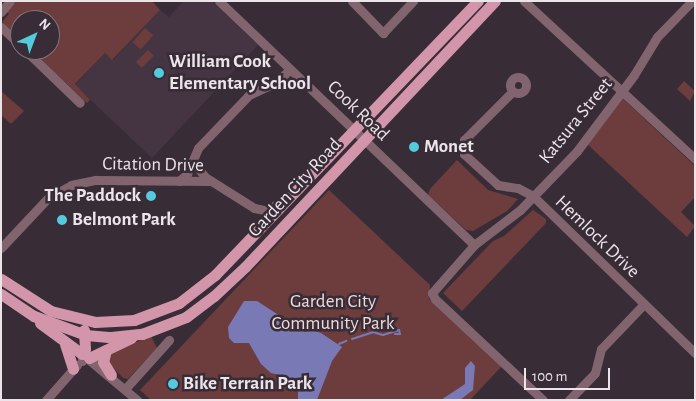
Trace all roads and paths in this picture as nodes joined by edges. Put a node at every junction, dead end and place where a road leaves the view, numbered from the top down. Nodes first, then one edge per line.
1 (10, 1) edge
2 (219, 1) edge
3 (352, 1) edge
4 (412, 1) edge
5 (478, 1) edge
6 (495, 1) edge
7 (524, 1) edge
8 (692, 1) edge
9 (1, 12) edge
10 (35, 60) edge
11 (290, 69) junction
12 (512, 92) dead end
13 (622, 92) junction
14 (80, 104) dead end
15 (354, 130) junction
16 (364, 139) junction
17 (695, 160) edge
18 (193, 162) junction
19 (308, 176) junction
20 (179, 181) junction
21 (211, 181) junction
22 (533, 196) junction
23 (474, 245) junction
24 (1, 248) edge
25 (1, 279) edge
26 (1, 294) edge
27 (35, 304) junction
28 (644, 304) junction
29 (34, 316) junction
30 (95, 322) junction
31 (84, 333) junction
32 (142, 334) junction
33 (169, 340) dead end
34 (62, 341) junction
35 (106, 350) junction
36 (695, 352) edge
37 (84, 358) junction
38 (73, 369) junction
39 (111, 375) junction
40 (125, 389) junction
41 (46, 400) edge
42 (137, 400) edge
43 (543, 400) edge
44 (569, 400) edge

1 - 9 street
2 - 11 street, Cook Road
3 - 4 street
5 - 15 main road, Garden City Road
6 - 16 main road, Garden City Road
7 - 13 street
8 - 13 street, Katsura Street
10 - 14 street
11 - 15 street, Cook Road
11 - 18 street
12 - 22 street, Hemlock Drive
13 - 17 street
13 - 22 street, Katsura Street
15 - 16 street, Cook Road
15 - 19 main road, Garden City Road
16 - 23 street, Cook Road
16 - 32 main road, Garden City Road
18 - 20 street
18 - 21 street
19 - 21 street, Citation Drive
19 - 30 main road, Garden City Road
20 - 21 street, Citation Drive
20 - 24 street, Citation Drive
22 - 23 street, Katsura Street
22 - 28 street, Hemlock Drive
23 - 43 street, Katsura Street
25 - 27 main road
26 - 29 main road
27 - 30 main road, Garden City Road
27 - 31 main road
28 - 36 street, Hemlock Drive
28 - 44 street
29 - 31 main road
29 - 34 main road
30 - 31 main road
31 - 32 main road, Garden City Road
31 - 37 main road
32 - 35 main road
33 - 40 street
34 - 37 main road
34 - 38 main road
35 - 37 main road
35 - 39 main road
37 - 38 street
37 - 39 street
38 - 41 street
39 - 40 street
40 - 42 street

